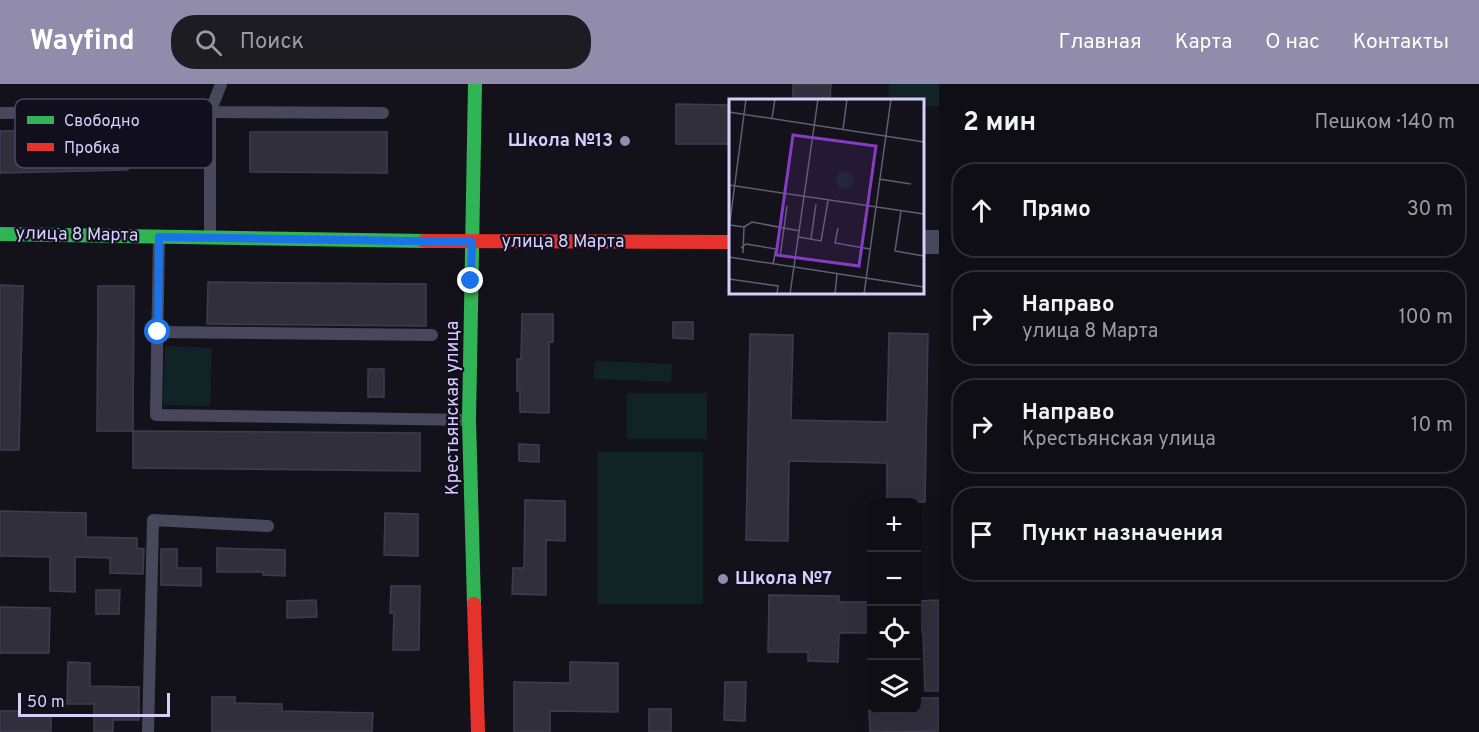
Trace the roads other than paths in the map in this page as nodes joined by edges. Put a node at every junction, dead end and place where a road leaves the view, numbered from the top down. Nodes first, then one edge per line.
1 (221, 84) edge
2 (475, 84) edge
3 (213, 104) edge
4 (213, 112) edge
5 (0, 113) edge
6 (15, 113) edge
7 (383, 113) dead end
8 (210, 168) edge
9 (0, 234) edge
10 (159, 237) junction
11 (210, 238) junction
12 (472, 242) junction
13 (729, 243) edge
14 (158, 332) junction
15 (432, 335) dead end
16 (469, 420) junction
17 (268, 526) dead end
18 (148, 732) edge
19 (478, 732) edge

1 - 3 lane
2 - 12 street, Крестьянская улица
4 - 7 lane
5 - 6 lane
8 - 11 lane
9 - 10 street, улица 8 Марта
10 - 11 street, улица 8 Марта
10 - 14 lane
11 - 12 street, улица 8 Марта
12 - 13 street, улица 8 Марта
12 - 16 street, Крестьянская улица
14 - 15 lane
14 - 16 lane
16 - 19 street, Крестьянская улица
17 - 18 lane

